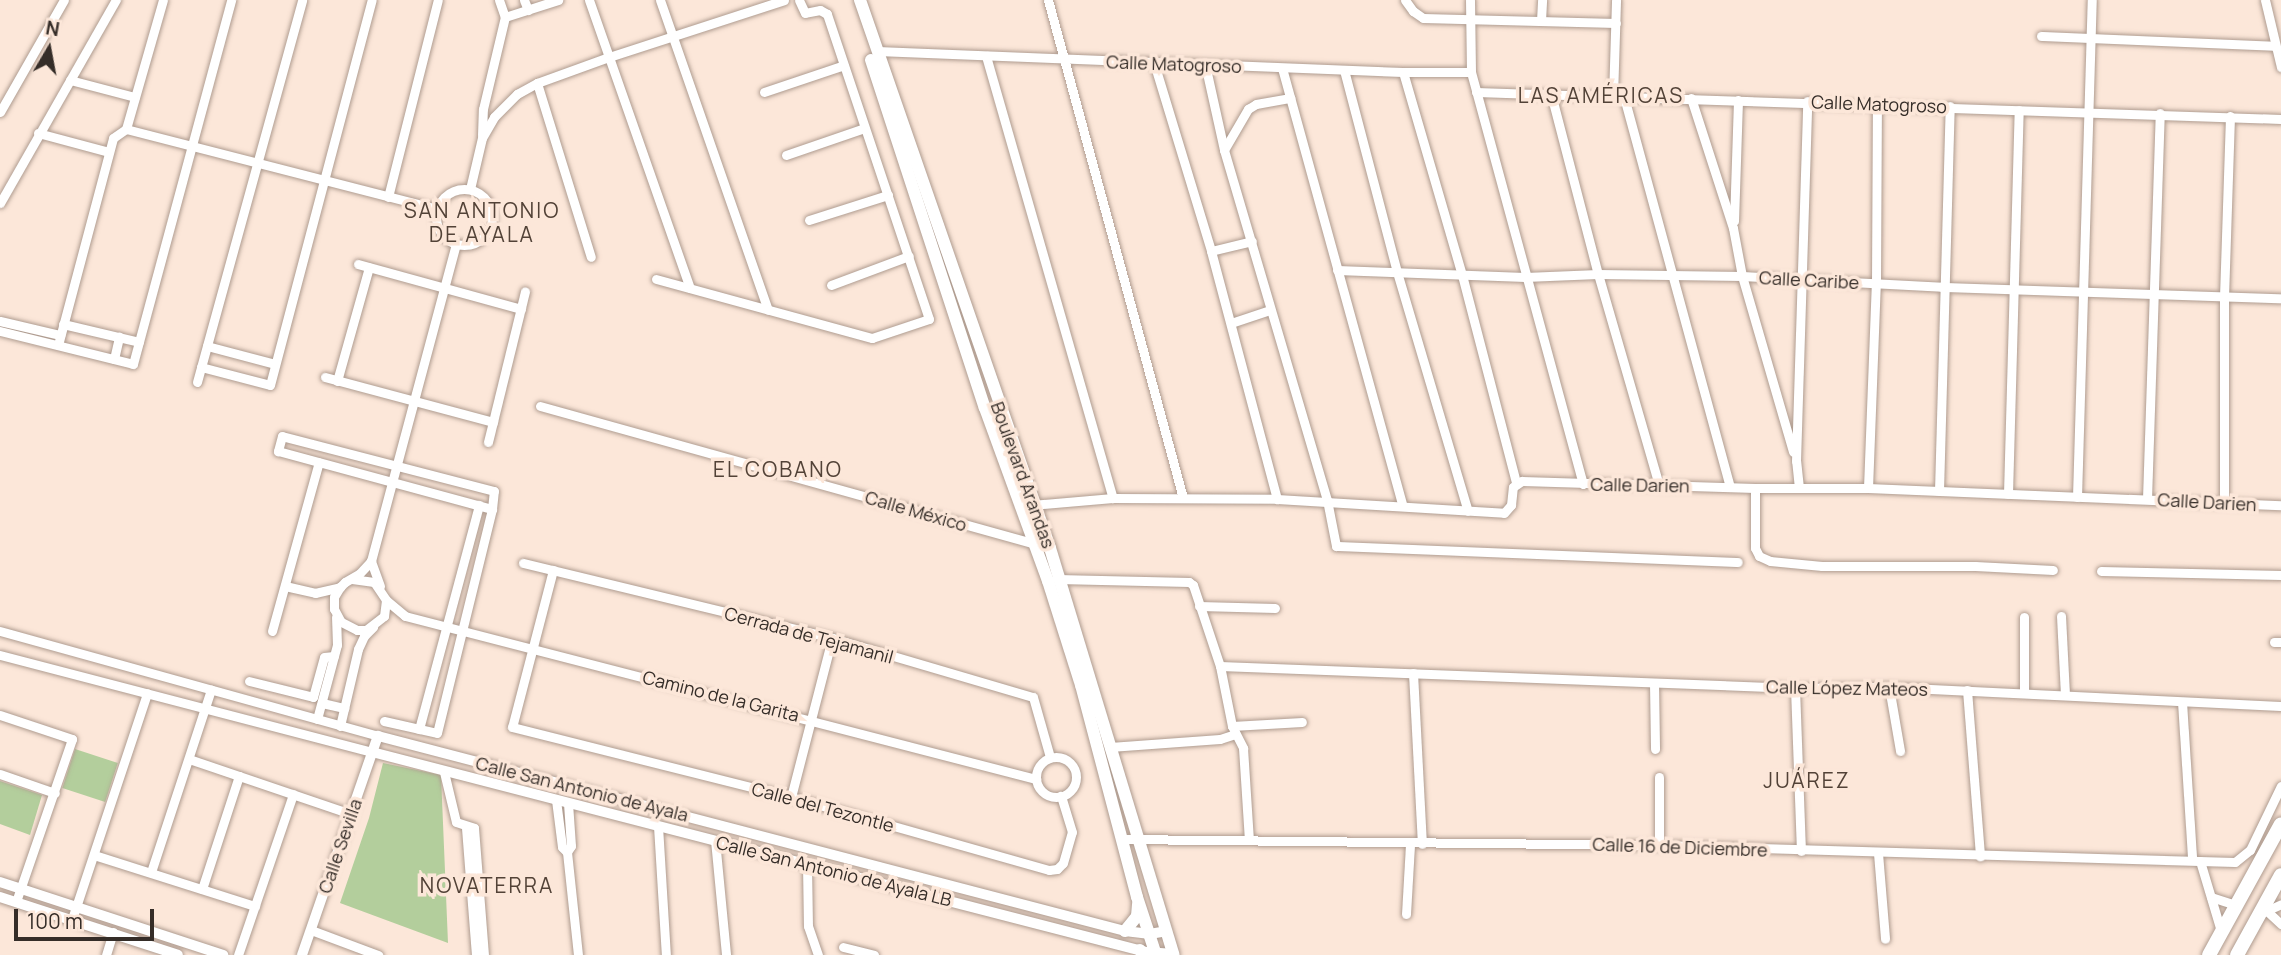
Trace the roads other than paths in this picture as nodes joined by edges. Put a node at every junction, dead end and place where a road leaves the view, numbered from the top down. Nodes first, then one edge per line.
1 (64, 0) edge
2 (116, 0) edge
3 (163, 0) edge
4 (231, 0) edge
5 (302, 0) edge
6 (372, 0) edge
7 (438, 0) edge
8 (499, 0) edge
9 (524, 0) edge
10 (558, 0) edge
11 (589, 0) edge
12 (660, 0) edge
13 (784, 0) edge
14 (799, 0) edge
15 (852, 0) edge
16 (860, 0) edge
17 (1048, 0) edge
18 (1470, 0) edge
19 (1542, 0) edge
20 (1616, 0) edge
21 (2092, 0) edge
22 (2265, 0) edge
23 (1406, 2) edge
24 (528, 10) junction
25 (505, 17) junction
26 (1470, 20) junction
27 (1541, 21) junction
28 (1616, 23) junction
29 (2041, 36) dead end
30 (672, 37) junction
31 (2091, 40) junction
32 (2275, 46) junction
33 (877, 51) junction
34 (986, 55) junction
35 (609, 57) junction
36 (1065, 60) junction
37 (1154, 63) junction
38 (1205, 64) junction
39 (844, 65) junction
40 (2281, 67) edge
41 (1282, 68) junction
42 (1344, 70) junction
43 (1402, 72) junction
44 (1471, 72) junction
45 (70, 80) junction
46 (537, 83) junction
47 (764, 92) dead end
48 (1476, 92) junction
49 (1551, 94) junction
50 (135, 97) junction
51 (1613, 97) junction
52 (1623, 97) junction
53 (1290, 98) junction
54 (1691, 98) junction
55 (1738, 100) junction
56 (1807, 101) junction
57 (1877, 104) junction
58 (1950, 106) junction
59 (2019, 110) junction
60 (0, 112) edge
61 (2091, 112) junction
62 (2160, 113) junction
63 (2230, 116) junction
64 (2281, 119) edge
65 (865, 128) junction
66 (125, 129) junction
67 (37, 133) junction
68 (482, 138) junction
69 (193, 146) junction
70 (1224, 150) junction
71 (109, 152) junction
72 (786, 155) dead end
73 (257, 163) junction
74 (324, 180) junction
75 (470, 189) junction
76 (888, 195) junction
77 (388, 197) junction
78 (0, 203) edge
79 (437, 209) junction
80 (808, 220) dead end
81 (1734, 228) junction
82 (1252, 241) junction
83 (457, 244) junction
84 (1211, 251) junction
85 (909, 256) junction
86 (591, 257) dead end
87 (358, 264) dead end
88 (369, 267) junction
89 (1337, 270) junction
90 (1397, 272) junction
91 (1598, 274) junction
92 (1671, 274) junction
93 (1462, 275) junction
94 (1742, 276) junction
95 (1525, 277) junction
96 (656, 279) dead end
97 (1803, 281) junction
98 (1876, 284) junction
99 (831, 285) dead end
100 (443, 287) junction
101 (690, 288) junction
102 (1942, 288) junction
103 (2012, 290) junction
104 (525, 291) dead end
105 (2083, 291) junction
106 (2153, 295) junction
107 (2224, 297) junction
108 (2281, 298) edge
109 (521, 309) junction
110 (768, 310) junction
111 (1270, 310) junction
112 (0, 321) edge
113 (1231, 323) junction
114 (63, 324) junction
115 (0, 331) edge
116 (119, 337) junction
117 (59, 340) junction
118 (139, 342) junction
119 (207, 346) junction
120 (114, 359) junction
121 (275, 364) junction
122 (201, 367) junction
123 (325, 377) dead end
124 (337, 381) junction
125 (197, 382) dead end
126 (995, 397) junction
127 (414, 400) junction
128 (540, 406) dead end
129 (985, 408) junction
130 (493, 422) junction
131 (488, 442) dead end
132 (1796, 461) junction
133 (319, 462) junction
134 (396, 466) junction
135 (391, 482) junction
136 (1516, 483) junction
137 (1583, 484) junction
138 (1659, 485) junction
139 (1730, 487) junction
140 (1755, 488) junction
141 (1799, 488) junction
142 (1868, 488) junction
143 (1939, 491) junction
144 (2008, 494) junction
145 (2077, 497) junction
146 (1113, 498) junction
147 (1183, 498) junction
148 (1278, 499) junction
149 (2147, 499) junction
150 (1327, 500) junction
151 (2224, 503) junction
152 (479, 505) junction
153 (1028, 505) junction
154 (2281, 505) edge
155 (1403, 506) junction
156 (492, 509) junction
157 (1468, 511) junction
158 (1036, 545) junction
159 (1050, 548) junction
160 (371, 561) junction
161 (1738, 562) dead end
162 (523, 563) dead end
163 (553, 570) junction
164 (2053, 570) dead end
165 (2101, 571) dead end
166 (2281, 575) edge
167 (352, 579) junction
168 (1054, 580) junction
169 (285, 586) junction
170 (380, 586) junction
171 (340, 587) junction
172 (315, 593) junction
173 (386, 600) junction
174 (1199, 606) junction
175 (1275, 608) dead end
176 (335, 612) junction
177 (405, 616) junction
178 (2061, 616) dead end
179 (2024, 617) dead end
180 (376, 624) junction
181 (446, 626) junction
182 (463, 630) junction
183 (0, 631) edge
184 (272, 631) dead end
185 (832, 638) junction
186 (532, 648) junction
187 (0, 654) edge
188 (334, 656) junction
189 (1220, 666) junction
190 (1413, 673) junction
191 (249, 681) dead end
192 (1654, 683) junction
193 (1889, 687) junction
194 (1796, 688) junction
195 (211, 690) junction
196 (1967, 690) junction
197 (2024, 693) junction
198 (147, 694) junction
199 (2065, 695) junction
200 (2182, 702) junction
201 (322, 703) junction
202 (2281, 706) edge
203 (344, 708) junction
204 (205, 709) junction
205 (0, 715) edge
206 (317, 719) junction
207 (811, 719) junction
208 (384, 721) dead end
209 (1302, 722) dead end
210 (340, 726) junction
211 (419, 729) junction
212 (1234, 730) junction
213 (377, 737) junction
214 (1110, 747) junction
215 (1656, 749) dead end
216 (1900, 751) dead end
217 (372, 752) junction
218 (1050, 758) junction
219 (189, 760) junction
220 (444, 772) junction
221 (0, 774) edge
222 (239, 776) junction
223 (1659, 777) dead end
224 (539, 778) junction
225 (1036, 779) junction
226 (2281, 786) edge
227 (55, 793) junction
228 (293, 794) junction
229 (533, 794) junction
230 (1062, 796) junction
231 (791, 797) junction
232 (562, 802) junction
233 (351, 814) junction
234 (2281, 824) edge
235 (658, 826) junction
236 (760, 835) junction
237 (1122, 839) junction
238 (1137, 839) junction
239 (715, 840) junction
240 (1249, 840) junction
241 (1410, 844) junction
242 (1422, 844) junction
243 (1659, 845) junction
244 (755, 851) junction
245 (1801, 851) junction
246 (1878, 853) junction
247 (94, 855) junction
248 (1980, 856) junction
249 (848, 859) junction
250 (2196, 860) junction
251 (807, 864) junction
252 (151, 872) junction
253 (844, 873) junction
254 (2281, 875) edge
255 (0, 882) edge
256 (20, 889) junction
257 (202, 889) junction
258 (0, 897) edge
259 (1137, 897) junction
260 (2211, 897) junction
261 (16, 902) junction
262 (2281, 904) edge
263 (2236, 905) junction
264 (76, 906) junction
265 (255, 906) junction
266 (2264, 913) junction
267 (1406, 914) dead end
268 (477, 917) junction
269 (72, 919) junction
270 (2281, 924) edge
271 (311, 930) junction
272 (1125, 931) junction
273 (1167, 931) junction
274 (2221, 931) junction
275 (113, 932) junction
276 (1150, 934) junction
277 (1885, 939) dead end
278 (843, 947) dead end
279 (1141, 953) edge
280 (869, 954) edge
281 (106, 955) edge
282 (178, 955) edge
283 (223, 955) edge
284 (239, 955) edge
285 (302, 955) edge
286 (378, 955) edge
287 (476, 955) edge
288 (484, 955) edge
289 (578, 955) edge
290 (666, 955) edge
291 (726, 955) edge
292 (818, 955) edge
293 (1156, 955) edge
294 (1174, 955) edge
295 (2209, 955) edge
296 (2237, 955) edge

1 - 60 street
2 - 45 street
3 - 50 street
4 - 69 street
5 - 73 street
6 - 74 street
7 - 77 street
8 - 25 street
9 - 24 street
10 - 24 street
11 - 35 street
12 - 30 street
13 - 30 street
14 - 39 street
15 - 129 main road, Boulevard Arandas
16 - 33 main road, Boulevard Arandas
17 - 36 street
18 - 26 street
19 - 27 street
20 - 28 street
21 - 31 street
22 - 32 street
23 - 26 street
24 - 25 street
25 - 68 street
26 - 27 street
26 - 44 street
27 - 28 street
28 - 51 street
29 - 31 street
30 - 35 street
30 - 110 street
31 - 32 street
31 - 61 street
32 - 40 street
33 - 34 street, Calle Matogroso
33 - 126 main road, Boulevard Arandas
34 - 36 street, Calle Matogroso
34 - 146 street
35 - 46 street
35 - 101 street
36 - 37 street, Calle Matogroso
36 - 147 street
37 - 38 street, Calle Matogroso
37 - 84 street
38 - 41 street, Calle Matogroso
38 - 70 street
39 - 47 street
39 - 65 street
41 - 42 street, Calle Matogroso
41 - 53 street
42 - 43 street, Calle Matogroso
42 - 90 street
43 - 44 street, Calle Matogroso
43 - 93 street
44 - 48 street
45 - 50 street
45 - 67 street
46 - 68 street
46 - 86 street
48 - 49 street, Calle Matogroso
48 - 95 street
49 - 51 street, Calle Matogroso
49 - 91 street
50 - 66 street
51 - 52 street, Calle Matogroso
52 - 54 street, Calle Matogroso
52 - 92 street
53 - 70 street
53 - 89 street
54 - 55 street, Calle Matogroso
54 - 81 street
55 - 56 street, Calle Matogroso
55 - 81 street
56 - 57 street, Calle Matogroso
56 - 97 street
57 - 58 street, Calle Matogroso
57 - 98 street
58 - 59 street, Calle Matogroso
58 - 102 street
59 - 61 street, Calle Matogroso
59 - 103 street
61 - 62 street, Calle Matogroso
61 - 105 street
62 - 63 street, Calle Matogroso
62 - 106 street
63 - 64 street, Calle Matogroso
63 - 107 street
65 - 72 street
65 - 76 street
66 - 69 street
66 - 71 street
67 - 71 street
67 - 78 street
68 - 75 street
69 - 73 street
69 - 118 street
70 - 82 street
71 - 114 street
73 - 74 street
73 - 119 street
74 - 77 street
74 - 121 street
75 - 79 street
75 - 83 street
76 - 80 street
76 - 85 street
77 - 79 street
79 - 83 street
81 - 94 street
82 - 84 street
82 - 111 street
83 - 100 street
84 - 113 street
85 - 99 street
85 - 110 street
87 - 88 street
88 - 100 street
88 - 124 street
89 - 90 street, Calle Caribe
89 - 155 street
90 - 93 street, Calle Caribe
90 - 157 street
91 - 92 street, Calle Caribe
91 - 95 street, Calle Caribe
91 - 138 street
92 - 94 street, Calle Caribe
92 - 139 street
93 - 95 street, Calle Caribe
93 - 136 street
94 - 97 street, Calle Caribe
94 - 132 street
95 - 137 street
96 - 101 street
97 - 98 street, Calle Caribe
97 - 132 street
98 - 102 street, Calle Caribe
98 - 142 street
100 - 109 street
100 - 127 street
101 - 110 street
102 - 103 street, Calle Caribe
102 - 143 street
103 - 105 street, Calle Caribe
103 - 144 street
104 - 109 street
105 - 106 street, Calle Caribe
105 - 145 street
106 - 107 street, Calle Caribe
106 - 149 street
107 - 108 street, Calle Caribe
107 - 151 street
109 - 130 street
111 - 113 street
111 - 150 street
112 - 117 street
113 - 148 street
114 - 116 street
114 - 117 street
115 - 117 street
116 - 118 street
116 - 120 street
117 - 120 street
118 - 120 street
119 - 121 street
119 - 122 street
121 - 122 street
122 - 125 street
123 - 124 street
124 - 127 street
126 - 129 street
126 - 153 main road, Boulevard Arandas
127 - 130 street
127 - 134 street
128 - 158 street, Calle México
129 - 153 main road, Boulevard Arandas
130 - 131 street
132 - 141 street
133 - 134 street
133 - 135 street
133 - 169 street
134 - 135 street
134 - 156 street
135 - 152 street
135 - 160 street
136 - 137 street, Calle Darien
136 - 157 street
137 - 138 street, Calle Darien
138 - 139 street, Calle Darien
139 - 140 street, Calle Darien
140 - 141 street, Calle Darien
140 - 164 street
141 - 142 street, Calle Darien
142 - 143 street, Calle Darien
143 - 144 street, Calle Darien
144 - 145 street, Calle Darien
145 - 149 street, Calle Darien
146 - 147 street
146 - 153 street
147 - 148 street
148 - 150 street
149 - 151 street, Calle Darien
150 - 155 street
150 - 161 street
151 - 154 street, Calle Darien
152 - 156 street
152 - 181 street
153 - 158 main road, Boulevard Arandas
153 - 159 main road, Boulevard Arandas
155 - 157 street
156 - 182 street
158 - 159 street, Calle México
158 - 168 main road, Boulevard Arandas
159 - 168 main road, Boulevard Arandas
160 - 167 street
160 - 170 street
162 - 163 street, Cerrada de Tejamanil
163 - 185 street, Cerrada de Tejamanil
163 - 186 street
165 - 166 street
167 - 170 street
167 - 171 street
168 - 174 street
168 - 214 main road, Boulevard Arandas
168 - 237 main road, Boulevard Arandas
169 - 172 street
169 - 184 street
170 - 173 street
171 - 172 street
171 - 176 street
172 - 176 street
173 - 177 street, Camino de la Garita
173 - 180 street
174 - 175 street
174 - 189 street
176 - 180 street
176 - 188 street
177 - 180 street, Camino de la Garita
177 - 181 street, Camino de la Garita
178 - 199 street
179 - 197 street
180 - 203 street
181 - 182 street, Camino de la Garita
181 - 211 street
182 - 186 street, Camino de la Garita
182 - 211 street
183 - 195 street, Calle San Antonio de Ayala
185 - 207 street
185 - 218 street, Cerrada de Tejamanil
186 - 207 street, Camino de la Garita
186 - 231 street, Calle del Tezontle
187 - 198 street
188 - 191 street
188 - 201 street
189 - 190 street, Calle López Mateos
189 - 212 street
190 - 192 street, Calle López Mateos
190 - 242 street
192 - 194 street, Calle López Mateos
192 - 215 street
193 - 194 street, Calle López Mateos
193 - 196 street, Calle López Mateos
193 - 216 street
194 - 245 street
195 - 204 street
195 - 206 street, Calle San Antonio de Ayala
196 - 197 street, Calle López Mateos
196 - 248 street
197 - 199 street, Calle López Mateos
198 - 204 street
198 - 247 street
199 - 200 street, Calle López Mateos
200 - 202 street, Calle López Mateos
200 - 250 street
201 - 203 street
201 - 206 street
203 - 210 street
204 - 217 street
204 - 219 street
205 - 227 street
206 - 210 street, Calle San Antonio de Ayala
207 - 225 street, Camino de la Garita
207 - 231 street
208 - 211 street
209 - 212 street
210 - 213 street, Calle San Antonio de Ayala
212 - 214 street
212 - 240 street
213 - 217 street, Calle Sevilla
213 - 224 street, Calle San Antonio de Ayala
214 - 238 main road, Boulevard Arandas
217 - 220 street, Calle San Antonio de Ayala LB
217 - 233 street, Calle Sevilla
218 - 225 street
218 - 230 street
219 - 222 street
219 - 252 street
220 - 229 street, Calle San Antonio de Ayala LB
220 - 268 street
221 - 227 street
222 - 228 street
222 - 257 street
223 - 243 street
224 - 229 street
224 - 236 street, Calle San Antonio de Ayala
225 - 230 street
226 - 250 street, Calle 16 de Diciembre
227 - 256 street
228 - 233 street
228 - 265 street
229 - 232 street, Calle San Antonio de Ayala LB
230 - 231 street, Calle del Tezontle
232 - 235 street, Calle San Antonio de Ayala LB
232 - 289 street
233 - 271 street, Calle Sevilla
234 - 263 main road
235 - 239 street, Calle San Antonio de Ayala LB
235 - 290 street
236 - 244 street
236 - 249 street, Calle San Antonio de Ayala
237 - 238 street, Calle 16 de Diciembre
237 - 259 main road, Boulevard Arandas
238 - 240 street, Calle 16 de Diciembre
238 - 273 main road, Boulevard Arandas
239 - 244 street, Calle San Antonio de Ayala LB
239 - 291 street
240 - 241 street, Calle 16 de Diciembre
241 - 242 street, Calle 16 de Diciembre
241 - 267 street
242 - 243 street, Calle 16 de Diciembre
243 - 245 street, Calle 16 de Diciembre
244 - 251 street, Calle San Antonio de Ayala LB
245 - 246 street, Calle 16 de Diciembre
246 - 248 street, Calle 16 de Diciembre
246 - 277 street
247 - 252 street
247 - 264 street
248 - 250 street, Calle 16 de Diciembre
249 - 253 street
249 - 272 street, Calle San Antonio de Ayala
250 - 260 street
251 - 253 street, Calle San Antonio de Ayala LB
251 - 292 street
252 - 257 street
253 - 279 street, Calle San Antonio de Ayala LB
254 - 266 main road
255 - 256 street
256 - 261 street
256 - 264 street
257 - 265 street
258 - 261 street
259 - 272 main road
259 - 276 main road, Boulevard Arandas
260 - 263 street
260 - 274 street
261 - 269 street
262 - 266 street
263 - 274 main road
264 - 269 street
264 - 283 street
265 - 284 street
266 - 270 street
266 - 296 main road
268 - 287 street
268 - 288 street
269 - 275 street
271 - 285 street, Calle Sevilla
271 - 286 street
272 - 276 street, Calle San Antonio de Ayala
273 - 276 street, Calle San Antonio de Ayala
273 - 294 main road, Boulevard Arandas
274 - 295 main road
275 - 281 street
275 - 282 street
276 - 293 main road, Boulevard Arandas
278 - 280 street
279 - 293 street, Calle San Antonio de Ayala LB
293 - 294 street, Calle San Antonio de Ayala LB

